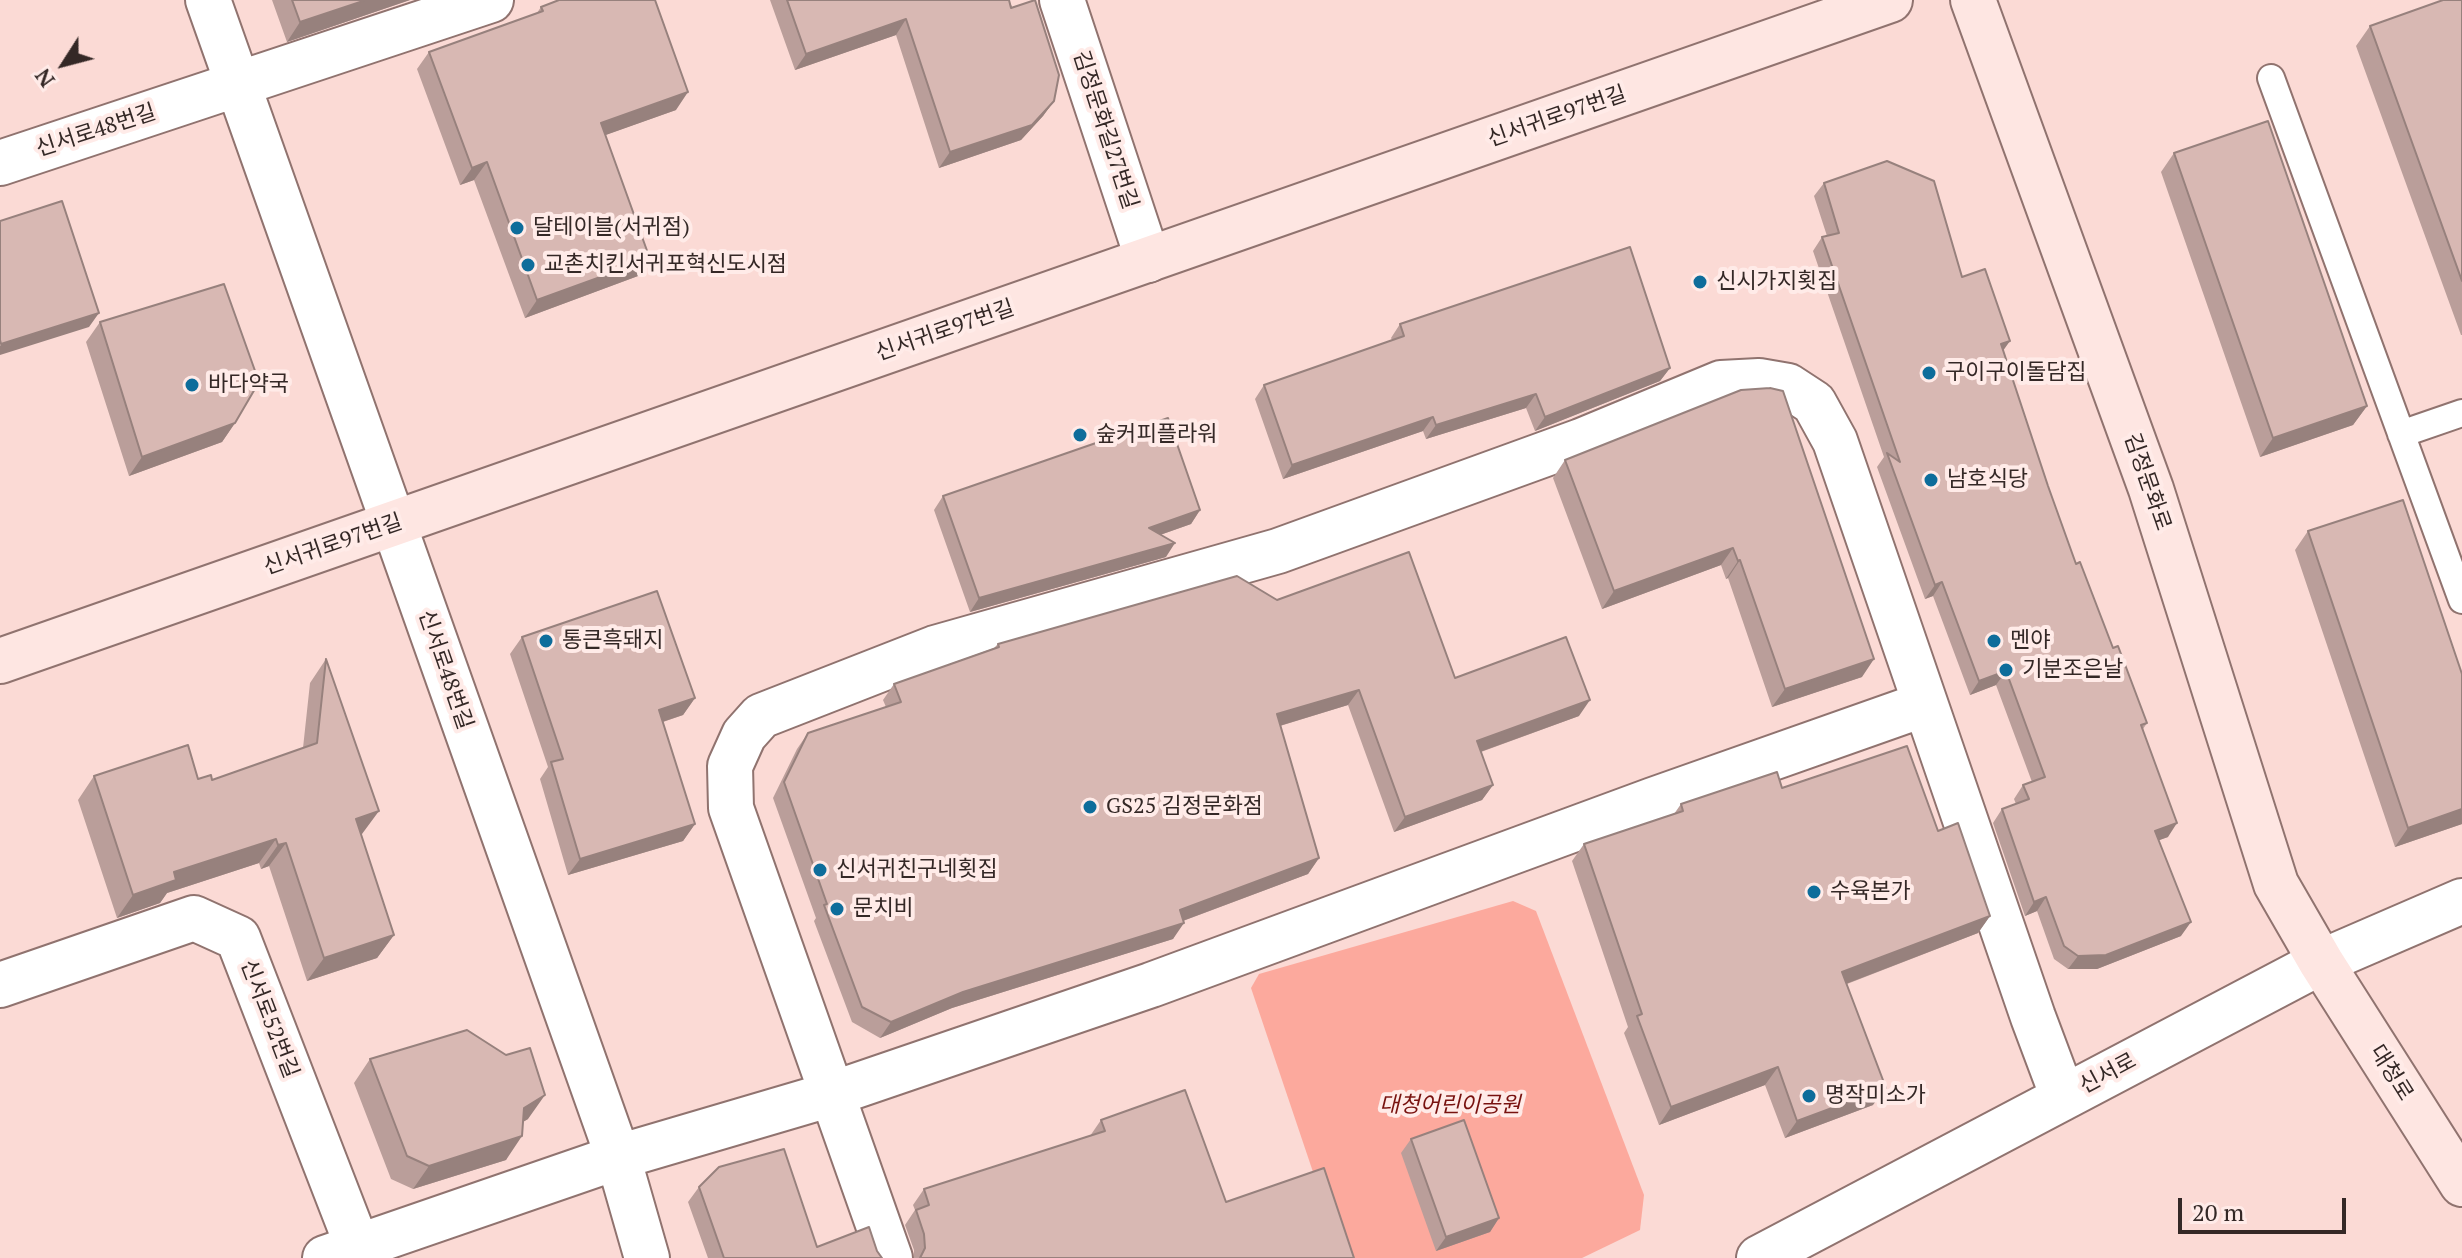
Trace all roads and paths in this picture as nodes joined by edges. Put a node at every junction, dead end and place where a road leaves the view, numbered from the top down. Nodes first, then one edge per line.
1 (208, 0) edge
2 (491, 0) edge
3 (1062, 0) edge
4 (1890, 0) edge
5 (1973, 0) edge
6 (2271, 78) dead end
7 (238, 84) junction
8 (0, 163) edge
9 (1148, 260) junction
10 (2462, 413) edge
11 (2401, 434) junction
12 (393, 524) junction
13 (2462, 600) edge
14 (0, 661) edge
15 (1925, 704) junction
16 (2462, 901) edge
17 (2321, 962) junction
18 (0, 985) edge
19 (832, 1094) junction
20 (2063, 1097) junction
21 (618, 1157) junction
22 (2462, 1184) edge
23 (348, 1254) edge
24 (647, 1258) edge
25 (890, 1258) edge
26 (1759, 1258) edge

1 - 7 street, 신서로48번길
2 - 7 street, 신서로48번길
3 - 9 street, 김정문화길27번길
4 - 9 street, 신서귀로97번길
5 - 17 street, 김정문화로
6 - 11 lane
7 - 8 street, 신서로48번길
7 - 12 street, 신서로48번길
9 - 12 street, 신서귀로97번길
10 - 11 lane
11 - 13 lane
12 - 14 street, 신서귀로97번길
12 - 21 street, 신서로48번길
15 - 19 street
15 - 19 street
15 - 20 street
16 - 17 street, 신서로
17 - 20 street, 신서로
17 - 22 street, 대청로
18 - 23 street, 신서로52번길
19 - 21 street
19 - 25 street
20 - 26 street, 신서로
21 - 23 street
21 - 24 street, 신서로48번길

